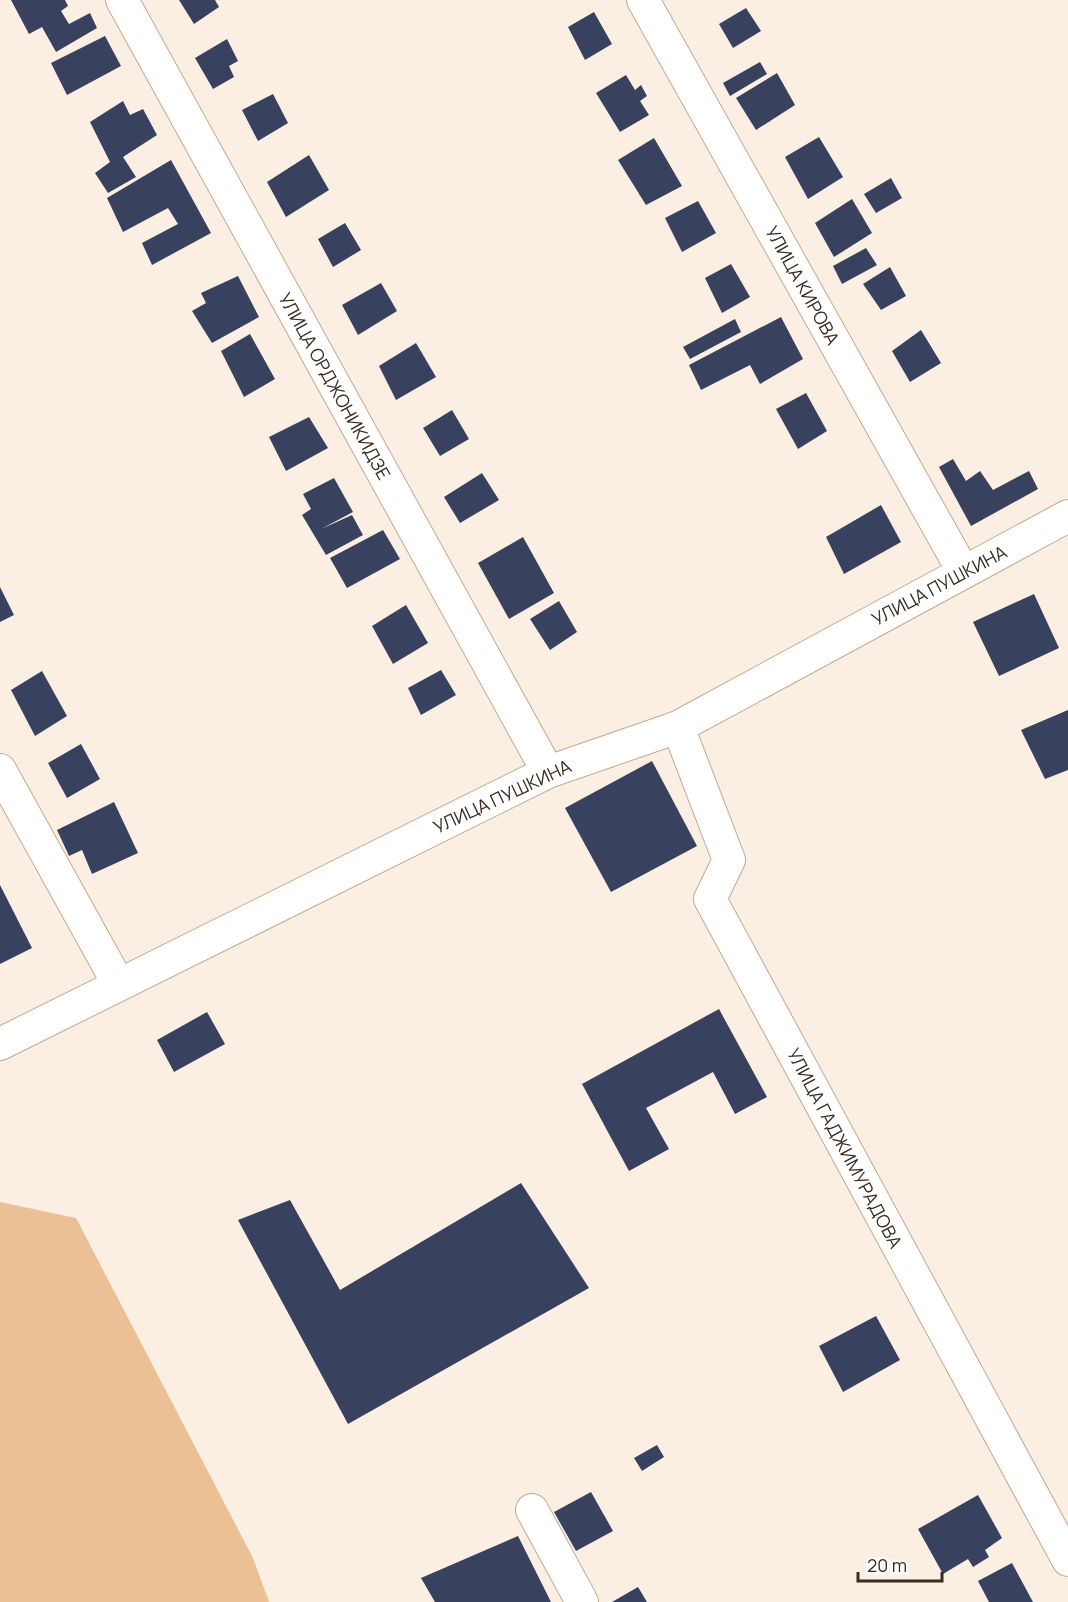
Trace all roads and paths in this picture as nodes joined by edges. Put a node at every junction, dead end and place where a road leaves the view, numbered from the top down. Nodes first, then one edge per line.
1 (122, 0) edge
2 (643, 0) edge
3 (1068, 516) edge
4 (963, 571) junction
5 (678, 727) junction
6 (0, 770) edge
7 (548, 772) junction
8 (118, 983) junction
9 (0, 1044) edge
10 (532, 1510) dead end
11 (1068, 1560) edge
12 (582, 1602) edge

1 - 7 street, УЛИЦА ОРДЖОНИКИДЗЕ
2 - 4 street, УЛИЦА КИРОВА
3 - 4 street, УЛИЦА ПУШКИНА
4 - 5 street, УЛИЦА ПУШКИНА
5 - 7 street, УЛИЦА ПУШКИНА
5 - 11 street, УЛИЦА ГАДЖИМУРАДОВА
6 - 8 street
7 - 8 street, УЛИЦА ПУШКИНА
8 - 9 street, УЛИЦА ПУШКИНА
10 - 12 street

